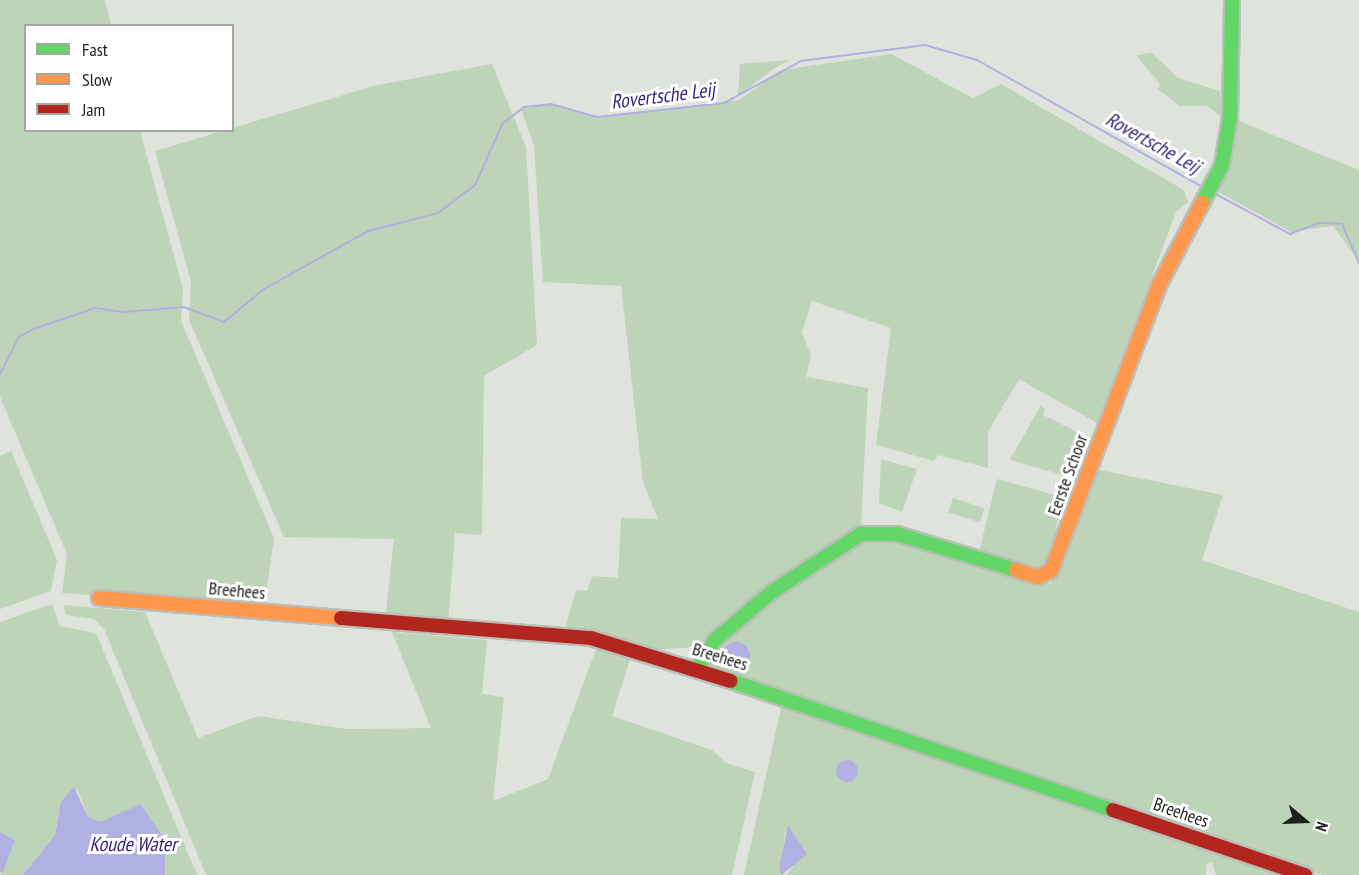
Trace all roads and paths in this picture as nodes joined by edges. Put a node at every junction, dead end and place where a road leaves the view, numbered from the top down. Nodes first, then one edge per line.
1 (1232, 0) edge
2 (99, 598) dead end
3 (697, 670) junction
4 (1305, 875) edge

1 - 3 street, Eerste Schoor
2 - 3 street, Breehees
3 - 4 street, Breehees

